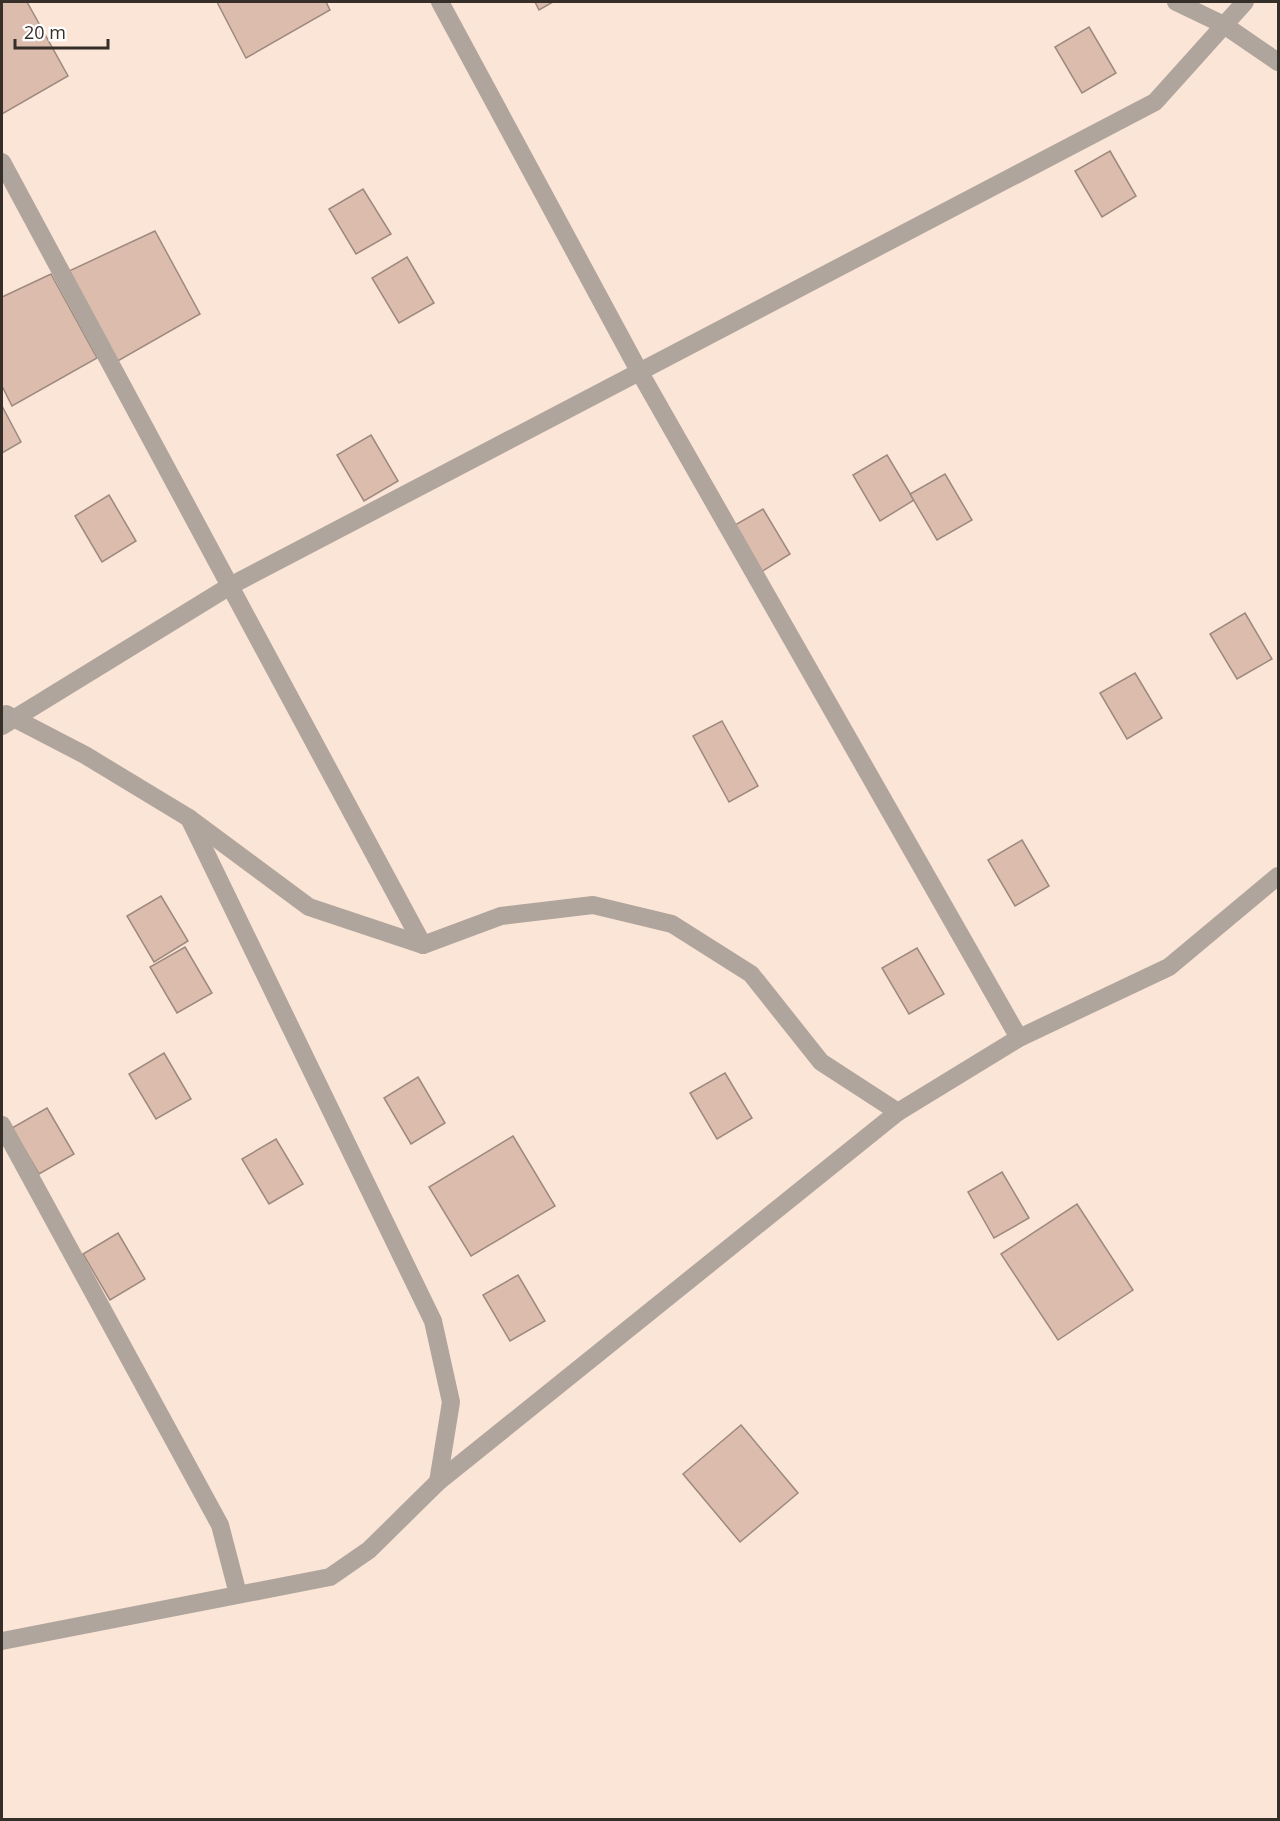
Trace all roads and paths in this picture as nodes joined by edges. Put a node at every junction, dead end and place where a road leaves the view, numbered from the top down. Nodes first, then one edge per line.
1 (440, 2) edge
2 (1176, 2) edge
3 (1245, 2) edge
4 (1224, 25) junction
5 (1278, 62) edge
6 (2, 162) edge
7 (639, 371) junction
8 (230, 586) junction
9 (6, 719) edge
10 (189, 818) junction
11 (1278, 876) edge
12 (423, 945) junction
13 (1019, 1038) junction
14 (898, 1112) junction
15 (2, 1125) edge
16 (438, 1482) junction
17 (238, 1594) junction
18 (2, 1641) edge

1 - 7 street
2 - 4 street
3 - 4 street
4 - 5 street
4 - 7 street
6 - 8 street
7 - 8 street
7 - 13 street
8 - 9 street
8 - 12 street
9 - 10 street
10 - 12 street
10 - 16 street
11 - 13 street
12 - 14 street
13 - 14 street
14 - 16 street
15 - 17 street
16 - 17 street
17 - 18 street

